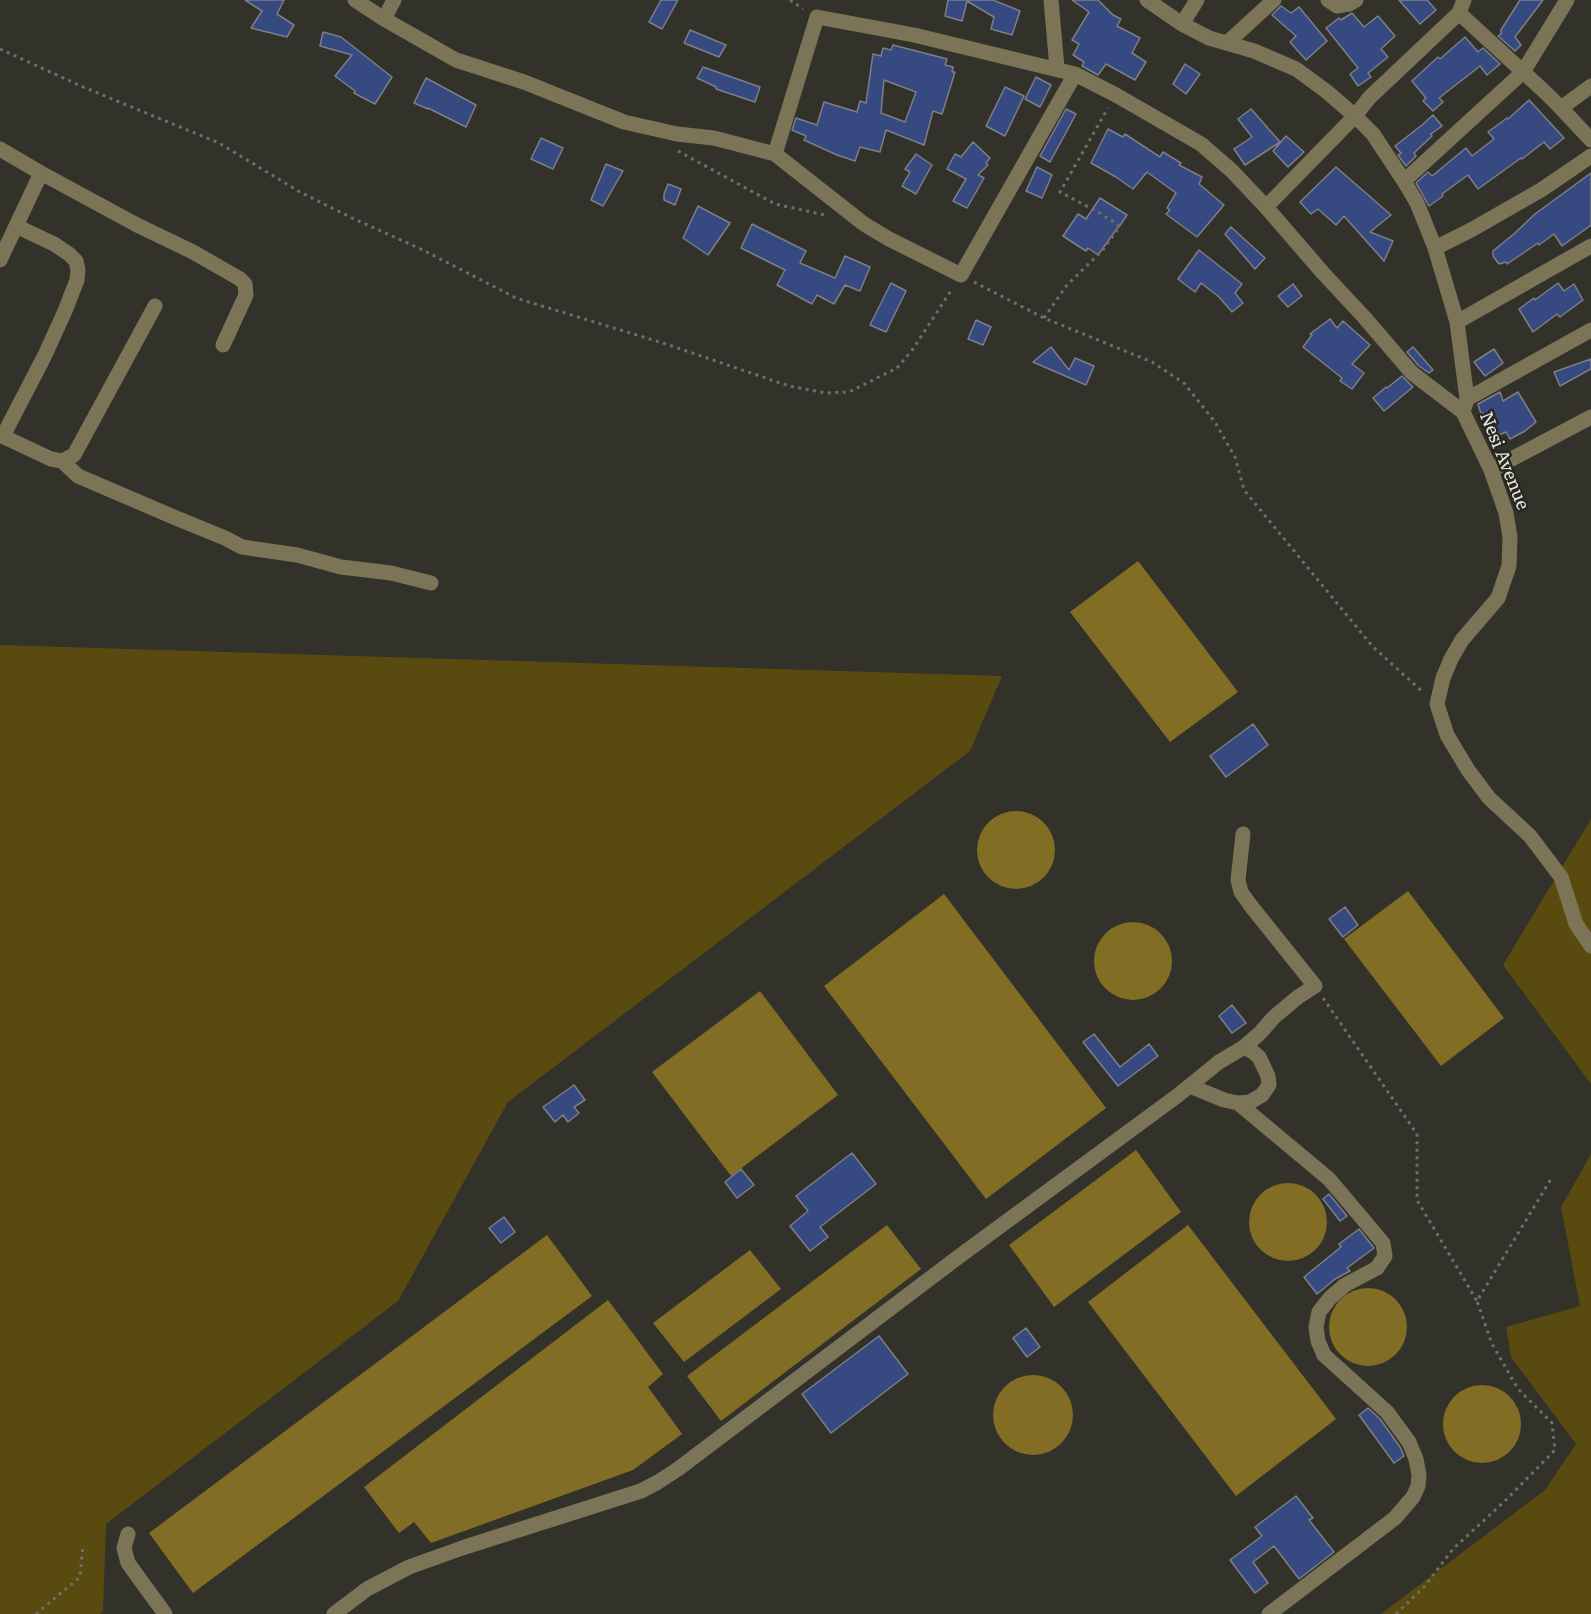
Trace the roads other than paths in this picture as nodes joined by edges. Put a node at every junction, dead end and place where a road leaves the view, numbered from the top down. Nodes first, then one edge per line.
1 (355, 0) edge
2 (394, 0) edge
3 (1051, 0) edge
4 (1147, 0) edge
5 (1197, 0) edge
6 (1274, 0) edge
7 (1328, 0) edge
8 (1356, 0) edge
9 (1567, 0) edge
10 (1461, 7) edge
11 (384, 19) junction
12 (1182, 24) junction
13 (1227, 43) junction
14 (1057, 68) junction
15 (1523, 72) junction
16 (1075, 74) junction
17 (1591, 86) edge
18 (1561, 108) junction
19 (1355, 116) junction
20 (1591, 140) edge
21 (0, 148) edge
22 (775, 154) junction
23 (1591, 156) edge
24 (41, 173) junction
25 (1404, 181) junction
26 (1266, 207) junction
27 (16, 226) junction
28 (1591, 246) edge
29 (1435, 248) junction
30 (0, 260) edge
31 (154, 306) dead end
32 (1457, 322) junction
33 (1591, 330) edge
34 (223, 345) dead end
35 (1465, 406) junction
36 (1591, 417) edge
37 (1, 435) edge
38 (62, 461) junction
39 (1491, 470) junction
40 (431, 583) dead end
41 (1243, 834) dead end
42 (1591, 946) edge
43 (1244, 1047) junction
44 (1190, 1086) junction
45 (1238, 1103) junction
46 (128, 1534) dead end
47 (165, 1614) edge
48 (334, 1614) edge
49 (1269, 1614) edge

1 - 11 street
2 - 11 street
3 - 14 street
4 - 12 street, Nesi Avenue
5 - 12 street
6 - 13 street
7 - 8 street
9 - 15 street
10 - 15 street
10 - 19 street
11 - 22 street
12 - 13 street, Nesi Avenue
13 - 19 street, Nesi Avenue
14 - 16 street
14 - 22 street
15 - 18 street
15 - 25 street
16 - 22 street
16 - 26 street
17 - 18 street
18 - 20 street
19 - 25 street, Nesi Avenue
19 - 26 street
21 - 24 street
23 - 29 street
24 - 27 street
24 - 34 street
25 - 29 street, Nesi Avenue
26 - 35 street
27 - 30 street
27 - 37 street
28 - 32 street
29 - 32 street, Nesi Avenue
31 - 38 street
32 - 35 street, Nesi Avenue
33 - 35 street
35 - 39 street, Nesi Avenue
36 - 39 street
37 - 38 street
38 - 40 street
39 - 42 street, Nesi Avenue
41 - 43 street
43 - 44 street
43 - 45 street
44 - 45 street
44 - 48 street
45 - 49 street
46 - 47 street

